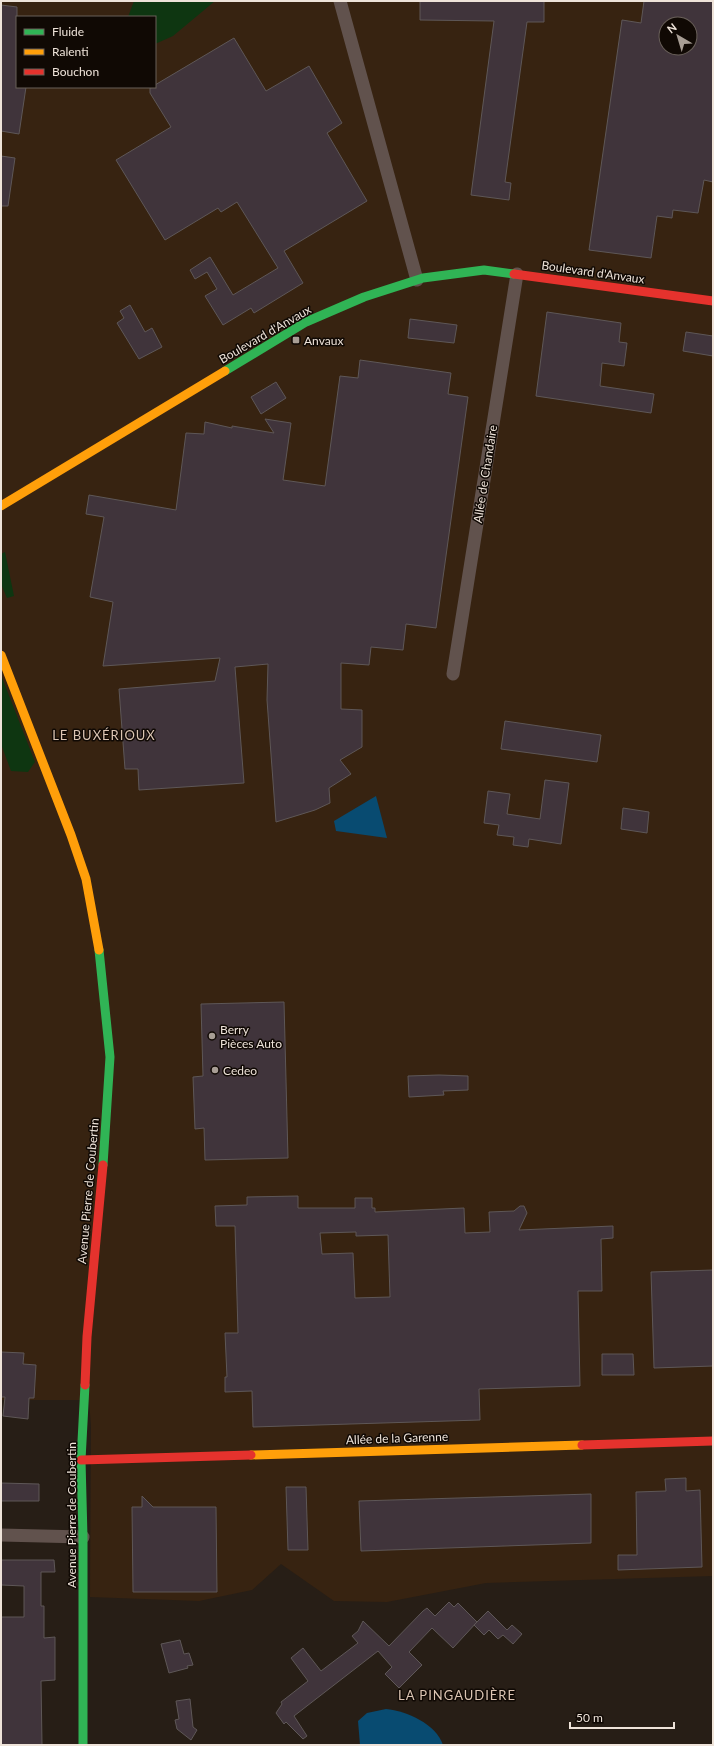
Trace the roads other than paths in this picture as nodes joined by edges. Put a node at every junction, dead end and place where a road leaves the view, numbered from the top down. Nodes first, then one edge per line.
1 (340, 1) edge
2 (517, 274) junction
3 (417, 280) junction
4 (713, 301) edge
5 (1, 506) edge
6 (1, 655) edge
7 (452, 674) dead end
8 (713, 1441) edge
9 (81, 1460) junction
10 (1, 1535) edge
11 (83, 1537) junction
12 (83, 1745) edge

1 - 3 street
2 - 3 street, Boulevard d'Anvaux
2 - 4 street, Boulevard d'Anvaux
2 - 7 street, Allée de Chandaire
3 - 5 street, Boulevard d'Anvaux
6 - 9 street, Avenue Pierre de Coubertin
8 - 9 street, Allée de la Garenne
9 - 11 street, Avenue Pierre de Coubertin
10 - 11 street
11 - 12 street, Avenue Pierre de Coubertin

